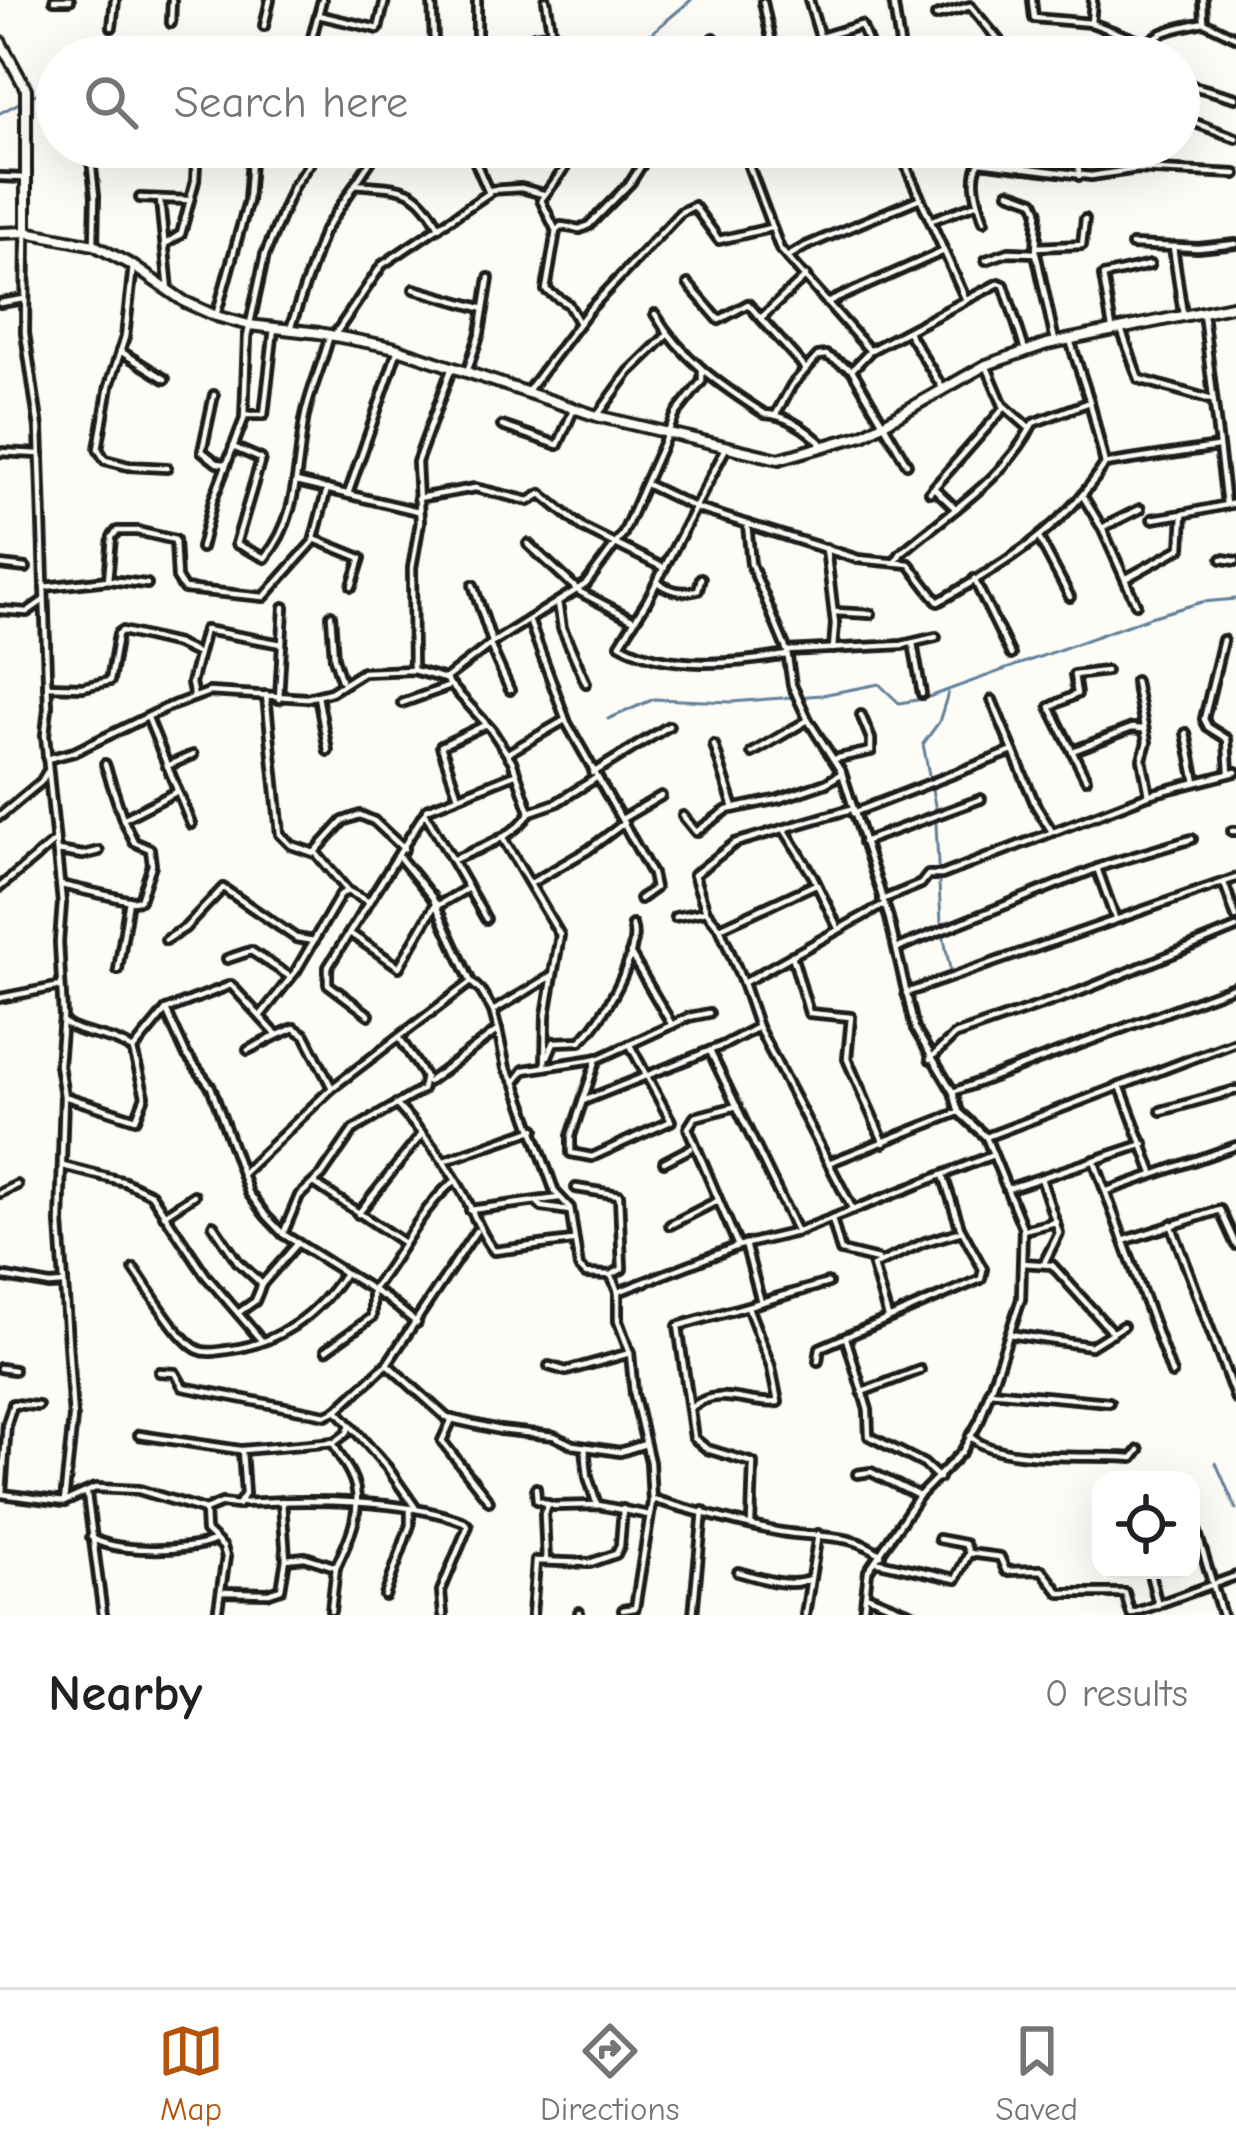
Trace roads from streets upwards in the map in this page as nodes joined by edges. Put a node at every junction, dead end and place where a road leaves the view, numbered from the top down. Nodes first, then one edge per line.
1 (54, 0) edge
2 (70, 0) edge
3 (115, 0) edge
4 (172, 0) edge
5 (270, 0) edge
6 (322, 0) edge
7 (385, 0) edge
8 (432, 0) edge
9 (477, 0) edge
10 (546, 0) edge
11 (808, 0) edge
12 (893, 0) edge
13 (1032, 0) edge
14 (1093, 0) edge
15 (1203, 0) edge
16 (763, 2) edge
17 (969, 3) edge
18 (318, 15) junction
19 (936, 16) dead end
20 (1204, 22) junction
21 (171, 23) dead end
22 (1091, 23) junction
23 (264, 26) dead end
24 (112, 27) dead end
25 (477, 34) dead end
26 (312, 36) edge
27 (434, 36) edge
28 (534, 36) dead end
29 (770, 36) edge
30 (820, 36) edge
31 (824, 36) edge
32 (866, 36) edge
33 (899, 36) edge
34 (997, 36) edge
35 (1126, 36) edge
36 (1155, 36) edge
37 (1235, 37) edge
38 (0, 41) edge
39 (1200, 88) edge
40 (1236, 98) edge
41 (1200, 125) edge
42 (1236, 138) edge
43 (92, 168) edge
44 (196, 168) edge
45 (250, 168) edge
46 (306, 168) edge
47 (365, 168) edge
48 (479, 168) edge
49 (566, 168) edge
50 (640, 168) edge
51 (749, 168) edge
52 (909, 168) edge
53 (977, 168) edge
54 (1024, 168) edge
55 (1078, 168) edge
56 (1134, 169) joint
57 (1236, 174) edge
58 (1078, 176) junction
59 (0, 177) edge
60 (28, 178) junction
61 (354, 184) junction
62 (489, 190) junction
63 (1009, 192) dead end
64 (544, 195) junction
65 (140, 198) dead end
66 (921, 198) junction
67 (160, 200) junction
68 (188, 200) junction
69 (976, 204) junction
70 (1085, 219) dead end
71 (932, 220) junction
72 (984, 220) dead end
73 (439, 226) junction
74 (770, 229) junction
75 (556, 231) junction
76 (26, 232) junction
77 (0, 233) edge
78 (167, 244) junction
79 (1236, 244) edge
80 (94, 245) junction
81 (1132, 245) dead end
82 (1173, 247) junction
83 (1036, 250) junction
84 (944, 251) junction
85 (787, 257) junction
86 (986, 260) dead end
87 (1150, 265) dead end
88 (133, 266) junction
89 (806, 276) junction
90 (489, 278) dead end
91 (688, 284) dead end
92 (414, 289) dead end
93 (170, 291) junction
94 (27, 298) junction
95 (966, 300) junction
96 (0, 303) edge
97 (827, 303) junction
98 (1236, 305) edge
99 (484, 309) junction
100 (1202, 311) junction
101 (655, 314) dead end
102 (1183, 314) junction
103 (216, 316) junction
104 (762, 317) junction
105 (579, 323) junction
106 (248, 325) junction
107 (1116, 327) junction
108 (274, 328) junction
109 (290, 329) junction
110 (907, 332) junction
111 (332, 335) junction
112 (667, 335) junction
113 (1069, 337) junction
114 (1055, 341) junction
115 (399, 349) junction
116 (870, 350) junction
117 (120, 351) junction
118 (1025, 351) junction
119 (986, 365) junction
120 (452, 367) junction
121 (806, 369) junction
122 (852, 370) junction
123 (702, 371) junction
124 (467, 372) junction
125 (165, 380) dead end
126 (716, 380) junction
127 (702, 381) junction
128 (943, 388) junction
129 (527, 392) junction
130 (214, 394) dead end
131 (1212, 400) junction
132 (1090, 402) junction
133 (1005, 407) junction
134 (574, 408) junction
135 (776, 414) junction
136 (244, 415) junction
137 (598, 416) junction
138 (882, 425) junction
139 (502, 426) dead end
140 (1030, 428) junction
141 (668, 434) junction
142 (233, 446) junction
143 (1217, 447) junction
144 (726, 448) junction
145 (826, 448) junction
146 (0, 452) edge
147 (40, 454) junction
148 (225, 464) junction
149 (907, 464) dead end
150 (1105, 464) junction
151 (167, 467) dead end
152 (296, 482) junction
153 (646, 484) junction
154 (327, 490) junction
155 (348, 494) junction
156 (1084, 497) junction
157 (418, 498) junction
158 (1236, 503) edge
159 (1226, 504) junction
160 (696, 508) junction
161 (957, 509) junction
162 (1140, 509) dead end
163 (418, 511) junction
164 (1183, 514) junction
165 (1152, 519) dead end
166 (747, 524) junction
167 (1102, 527) junction
168 (1040, 538) junction
169 (314, 539) junction
170 (528, 544) dead end
171 (616, 544) junction
172 (201, 548) dead end
173 (826, 548) junction
174 (1222, 559) dead end
175 (1236, 561) edge
176 (895, 562) junction
177 (0, 565) edge
178 (26, 568) dead end
179 (664, 568) junction
180 (701, 578) dead end
181 (1125, 579) junction
182 (108, 580) junction
183 (974, 580) junction
184 (657, 582) junction
185 (147, 584) dead end
186 (472, 585) dead end
187 (352, 586) dead end
188 (44, 587) junction
189 (578, 590) junction
190 (1070, 597) dead end
191 (45, 599) junction
192 (558, 602) junction
193 (1136, 604) dead end
194 (284, 607) dead end
195 (0, 610) edge
196 (833, 612) junction
197 (872, 614) dead end
198 (331, 615) dead end
199 (530, 620) junction
200 (634, 620) junction
201 (936, 637) dead end
202 (1223, 640) dead end
203 (914, 643) junction
204 (282, 644) junction
205 (491, 644) junction
206 (833, 649) junction
207 (787, 653) junction
208 (198, 654) junction
209 (1010, 655) dead end
210 (412, 670) junction
211 (1106, 670) dead end
212 (1135, 681) dead end
213 (342, 682) junction
214 (447, 682) junction
215 (586, 683) dead end
216 (47, 686) junction
217 (510, 690) dead end
218 (922, 694) dead end
219 (266, 695) junction
220 (318, 696) junction
221 (194, 697) junction
222 (279, 698) junction
223 (992, 700) dead end
224 (402, 703) dead end
225 (861, 715) dead end
226 (147, 717) junction
227 (566, 720) junction
228 (808, 720) junction
229 (487, 724) junction
230 (669, 726) dead end
231 (1142, 729) junction
232 (1186, 733) dead end
233 (714, 745) dead end
234 (1075, 750) junction
235 (1012, 751) junction
236 (328, 752) dead end
237 (508, 753) junction
238 (752, 753) dead end
239 (193, 755) dead end
240 (46, 759) junction
241 (834, 759) junction
242 (105, 764) dead end
243 (167, 766) junction
244 (47, 772) junction
245 (1233, 772) edge
246 (842, 773) junction
247 (515, 774) junction
248 (595, 776) junction
249 (1086, 779) dead end
250 (41, 782) junction
251 (1196, 782) junction
252 (49, 788) junction
253 (176, 792) junction
254 (1149, 795) junction
255 (458, 796) junction
256 (661, 796) dead end
257 (981, 799) dead end
258 (734, 808) junction
259 (852, 811) junction
260 (530, 812) junction
261 (425, 813) junction
262 (0, 816) edge
263 (683, 816) dead end
264 (123, 819) junction
265 (623, 821) junction
266 (191, 824) dead end
267 (788, 830) junction
268 (1052, 830) junction
269 (502, 836) junction
270 (1192, 839) dead end
271 (55, 841) junction
272 (865, 844) junction
273 (404, 845) junction
274 (57, 851) junction
275 (99, 851) dead end
276 (316, 853) junction
277 (400, 858) junction
278 (454, 860) junction
279 (1097, 868) junction
280 (1236, 878) edge
281 (813, 881) junction
282 (531, 883) junction
283 (1224, 883) junction
284 (61, 885) junction
285 (0, 887) edge
286 (469, 888) junction
287 (348, 890) junction
288 (640, 899) dead end
289 (129, 900) junction
290 (369, 902) junction
291 (883, 902) junction
292 (436, 905) junction
293 (706, 910) junction
294 (675, 917) dead end
295 (1236, 917) edge
296 (486, 919) dead end
297 (1115, 919) junction
298 (632, 925) dead end
299 (720, 928) junction
300 (1236, 928) edge
301 (839, 930) junction
302 (351, 934) junction
303 (166, 940) dead end
304 (314, 941) junction
305 (898, 948) junction
306 (630, 953) junction
307 (792, 955) junction
308 (227, 959) dead end
309 (118, 970) dead end
310 (552, 976) junction
311 (291, 977) junction
312 (471, 982) junction
313 (743, 983) junction
314 (61, 986) junction
315 (1236, 986) edge
316 (906, 993) junction
317 (0, 998) edge
318 (166, 1010) junction
319 (493, 1011) junction
320 (709, 1013) dead end
321 (261, 1015) junction
322 (369, 1015) dead end
323 (63, 1022) junction
324 (671, 1025) junction
325 (758, 1027) junction
326 (499, 1030) junction
327 (278, 1035) junction
328 (399, 1037) junction
329 (1236, 1042) edge
330 (630, 1045) junction
331 (133, 1050) junction
332 (248, 1051) dead end
333 (710, 1051) junction
334 (597, 1058) junction
335 (930, 1059) junction
336 (545, 1062) junction
337 (644, 1076) junction
338 (426, 1082) junction
339 (515, 1082) junction
340 (332, 1088) junction
341 (1121, 1088) junction
342 (1236, 1090) edge
343 (953, 1092) junction
344 (64, 1096) junction
345 (584, 1101) junction
346 (396, 1105) junction
347 (737, 1106) junction
348 (1161, 1111) dead end
349 (959, 1112) junction
350 (535, 1129) junction
351 (422, 1133) junction
352 (986, 1137) junction
353 (884, 1143) junction
354 (1144, 1144) junction
355 (1236, 1146) edge
356 (693, 1147) junction
357 (993, 1155) junction
358 (1094, 1160) junction
359 (444, 1161) junction
360 (664, 1162) dead end
361 (831, 1162) junction
362 (63, 1166) junction
363 (243, 1173) junction
364 (1154, 1175) junction
365 (943, 1176) junction
366 (1041, 1178) junction
367 (455, 1180) junction
368 (314, 1183) junction
369 (17, 1185) dead end
370 (576, 1189) dead end
371 (1007, 1189) junction
372 (1107, 1191) junction
373 (0, 1192) edge
374 (194, 1195) dead end
375 (559, 1198) junction
376 (717, 1201) junction
377 (536, 1202) junction
378 (470, 1210) junction
379 (853, 1210) junction
380 (571, 1211) junction
381 (358, 1214) junction
382 (164, 1215) junction
383 (828, 1219) junction
384 (1056, 1222) junction
385 (1172, 1224) junction
386 (213, 1225) dead end
387 (670, 1225) dead end
388 (478, 1229) junction
389 (1023, 1230) junction
390 (962, 1231) junction
391 (797, 1232) junction
392 (284, 1234) junction
393 (1124, 1240) junction
394 (572, 1241) junction
395 (298, 1243) junction
396 (406, 1245) junction
397 (741, 1245) junction
398 (1236, 1245) edge
399 (884, 1260) junction
400 (1045, 1262) junction
401 (1023, 1263) junction
402 (134, 1269) dead end
403 (344, 1273) junction
404 (0, 1276) edge
405 (611, 1276) junction
406 (262, 1283) junction
407 (828, 1283) dead end
408 (64, 1284) junction
409 (372, 1290) junction
410 (618, 1292) junction
411 (761, 1302) junction
412 (748, 1307) junction
413 (238, 1313) junction
414 (888, 1319) junction
415 (417, 1323) junction
416 (1123, 1326) dead end
417 (1113, 1333) junction
418 (1009, 1334) junction
419 (846, 1338) junction
420 (262, 1342) junction
421 (326, 1350) dead end
422 (630, 1353) junction
423 (818, 1361) dead end
424 (387, 1364) junction
425 (549, 1366) dead end
426 (0, 1368) edge
427 (14, 1370) dead end
428 (920, 1370) dead end
429 (159, 1372) dead end
430 (1172, 1374) dead end
431 (1234, 1384) edge
432 (989, 1391) junction
433 (862, 1392) junction
434 (1236, 1399) edge
435 (1109, 1402) dead end
436 (38, 1406) dead end
437 (692, 1407) junction
438 (337, 1410) junction
439 (452, 1419) junction
440 (4, 1423) edge
441 (350, 1425) junction
442 (139, 1435) dead end
443 (970, 1436) junction
444 (333, 1442) junction
445 (645, 1444) junction
446 (585, 1447) junction
447 (242, 1450) junction
448 (1139, 1450) dead end
449 (857, 1474) dead end
450 (939, 1478) junction
451 (536, 1488) dead end
452 (87, 1494) junction
453 (919, 1496) junction
454 (652, 1499) junction
455 (282, 1501) junction
456 (489, 1501) dead end
457 (64, 1502) junction
458 (242, 1504) junction
459 (357, 1504) junction
460 (548, 1505) junction
461 (598, 1505) junction
462 (412, 1508) junction
463 (623, 1509) junction
464 (205, 1510) junction
465 (704, 1511) junction
466 (650, 1515) junction
467 (751, 1524) junction
468 (818, 1534) junction
469 (91, 1537) junction
470 (939, 1539) dead end
471 (213, 1541) junction
472 (1200, 1545) edge
473 (969, 1553) junction
474 (286, 1558) junction
475 (879, 1558) junction
476 (546, 1562) junction
477 (336, 1567) junction
478 (738, 1572) dead end
479 (1236, 1576) edge
480 (1151, 1579) edge
481 (809, 1580) junction
482 (1212, 1587) junction
483 (221, 1592) junction
484 (866, 1595) junction
485 (386, 1597) dead end
486 (1158, 1605) junction
487 (623, 1610) dead end
488 (331, 1611) dead end
489 (692, 1614) edge
490 (1131, 1614) edge
491 (103, 1615) edge
492 (217, 1615) edge
493 (443, 1615) edge
494 (532, 1615) edge
495 (805, 1615) edge
496 (863, 1615) edge
497 (915, 1615) edge
498 (1222, 1615) edge

1 - 2 street
3 - 24 street
4 - 21 street
5 - 23 street
6 - 18 street
7 - 18 street
8 - 27 street
9 - 25 street
10 - 28 street
11 - 30 street
12 - 33 street
13 - 22 street
14 - 22 street
15 - 20 street
16 - 29 street
17 - 19 street
17 - 34 street
18 - 26 street
20 - 36 street
20 - 37 street
22 - 35 street
31 - 32 street
38 - 60 street
39 - 40 street
41 - 42 street
43 - 80 street
44 - 68 street
45 - 103 street
46 - 106 street
47 - 61 street
48 - 62 street
49 - 64 street
50 - 75 street
51 - 74 street
52 - 66 street
53 - 69 street
54 - 58 street
55 - 58 street
56 - 57 street
56 - 58 street
59 - 60 street
60 - 76 street
61 - 73 street
61 - 109 street
62 - 64 street
62 - 73 street
63 - 83 street
64 - 75 street
65 - 67 street
66 - 71 street
66 - 85 street
67 - 68 street
67 - 78 street
68 - 78 street
69 - 71 street
69 - 72 street
70 - 83 street
71 - 84 street
73 - 111 street
74 - 85 street
74 - 105 street
75 - 105 street
76 - 77 street
76 - 80 street
76 - 94 street
78 - 93 street
79 - 82 street
80 - 88 street
81 - 82 street
82 - 102 street
83 - 86 street
83 - 114 street
84 - 95 street
84 - 97 street
85 - 89 street
87 - 107 street
88 - 93 street
88 - 117 street
89 - 97 street
89 - 104 street
90 - 99 street
91 - 104 street
92 - 99 street
93 - 103 street
94 - 96 street
94 - 147 street
95 - 110 street
95 - 118 street
97 - 116 street
98 - 100 street
99 - 124 street
100 - 102 street
100 - 131 street
101 - 112 street
102 - 107 street
103 - 106 street
104 - 121 street
105 - 129 street
106 - 108 street
106 - 136 street
107 - 113 street
107 - 131 street
108 - 109 street
108 - 136 street
109 - 111 street
110 - 116 street
110 - 128 street
111 - 115 street
111 - 152 street
112 - 123 street
112 - 137 street
113 - 114 street
113 - 132 street
114 - 118 street
115 - 120 street
115 - 155 street
116 - 122 street
117 - 125 street
117 - 151 street
118 - 119 street
119 - 128 street
119 - 133 street
120 - 124 street
120 - 157 street
121 - 122 street
121 - 135 street
122 - 138 street
123 - 126 street
123 - 127 street
124 - 129 street
126 - 127 street
126 - 135 street
127 - 141 street
128 - 138 street
129 - 134 street
130 - 148 street
131 - 143 street
132 - 140 street
132 - 150 street
133 - 140 street
133 - 161 street
134 - 137 street
134 - 139 street
135 - 145 street
136 - 142 street
137 - 141 street
138 - 145 street
138 - 149 street
140 - 161 street
141 - 144 street
141 - 153 street
142 - 148 street
142 - 152 street
143 - 150 street
143 - 159 street
144 - 145 street
144 - 160 street
146 - 147 street
147 - 188 street
148 - 172 street
150 - 156 street
152 - 154 street
153 - 160 street
153 - 171 street
154 - 155 street
154 - 169 street
155 - 163 street
156 - 167 street
156 - 168 street
157 - 163 street
157 - 171 street
158 - 159 street
159 - 164 street
160 - 166 street
160 - 179 street
161 - 176 street
162 - 167 street
163 - 210 street
164 - 165 street
164 - 181 street
166 - 173 street
166 - 207 street
167 - 181 street
168 - 183 street
168 - 190 street
169 - 182 street
169 - 187 street
170 - 189 street
171 - 179 street
171 - 189 street
173 - 176 street
173 - 196 street
174 - 175 street
176 - 183 street
177 - 178 street
179 - 184 street
180 - 184 street
181 - 193 street
182 - 185 street
182 - 188 street
183 - 209 street
184 - 200 street
186 - 205 street
188 - 191 street
189 - 192 street
189 - 200 street
191 - 195 street
191 - 216 street
192 - 199 street
192 - 215 street
194 - 204 street
196 - 197 street
196 - 206 street
198 - 213 street
199 - 205 street
199 - 227 street
200 - 207 street
201 - 203 street
202 - 245 street
203 - 206 street
203 - 218 street
204 - 208 street
204 - 222 street
205 - 214 street
205 - 217 street
206 - 207 street
207 - 228 street
208 - 216 street
208 - 221 street
210 - 213 street
210 - 214 street
211 - 234 street
212 - 231 street
213 - 220 street
214 - 224 street
214 - 229 street
216 - 240 street
219 - 221 street
219 - 222 street
219 - 276 street
220 - 222 street
220 - 236 street
221 - 226 street
223 - 235 street
225 - 241 street
226 - 240 street
226 - 243 street
227 - 237 street
227 - 248 street
228 - 238 street
228 - 241 street
229 - 237 street
229 - 255 street
230 - 248 street
231 - 234 street
231 - 254 street
232 - 251 street
233 - 258 street
234 - 249 street
235 - 259 street
235 - 268 street
237 - 247 street
239 - 243 street
240 - 244 street
241 - 246 street
242 - 264 street
243 - 253 street
244 - 250 street
244 - 252 street
245 - 251 street
246 - 258 street
246 - 259 street
247 - 255 street
247 - 260 street
248 - 260 street
248 - 265 street
250 - 252 street
250 - 262 street
251 - 254 street
252 - 271 street
253 - 264 street
253 - 266 street
254 - 268 street
255 - 261 street
256 - 265 street
257 - 272 street
258 - 263 street
259 - 267 street
259 - 272 street
260 - 269 street
261 - 273 street
261 - 278 street
264 - 289 street
265 - 282 street
265 - 288 street
267 - 281 street
267 - 293 street
268 - 291 street
269 - 278 street
269 - 282 street
270 - 279 street
271 - 274 street
271 - 285 street
272 - 291 street
273 - 276 street
273 - 277 street
274 - 275 street
274 - 284 street
276 - 287 street
277 - 290 street
277 - 292 street
278 - 286 street
279 - 297 street
279 - 305 street
280 - 283 street
281 - 299 street
281 - 301 street
282 - 310 street
283 - 295 street
283 - 297 street
284 - 289 street
284 - 314 street
286 - 292 street
286 - 296 street
287 - 290 street
287 - 304 street
289 - 309 street
290 - 302 street
291 - 301 street
291 - 305 street
292 - 302 street
292 - 312 street
293 - 294 street
293 - 299 street
297 - 316 street
298 - 306 street
299 - 313 street
300 - 335 street
301 - 307 street
302 - 322 street
303 - 304 street
304 - 311 street
305 - 316 street
306 - 324 street
306 - 336 street
307 - 313 street
307 - 353 street
308 - 311 street
310 - 319 street
310 - 336 street
311 - 321 street
312 - 319 street
312 - 328 street
313 - 325 street
314 - 317 street
314 - 323 street
315 - 343 street
316 - 335 street
318 - 321 street
318 - 331 street
318 - 363 street
319 - 326 street
320 - 324 street
321 - 327 street
323 - 331 street
323 - 344 street
324 - 330 street
325 - 333 street
325 - 361 street
326 - 338 street
326 - 339 street
327 - 332 street
327 - 340 street
328 - 338 street
328 - 340 street
329 - 341 street
330 - 334 street
330 - 337 street
331 - 344 street
333 - 337 street
333 - 347 street
334 - 336 street
334 - 345 street
335 - 343 street
336 - 339 street
337 - 345 street
337 - 345 street
338 - 346 street
339 - 350 street
340 - 363 street
341 - 352 street
341 - 354 street
342 - 348 street
343 - 349 street
344 - 362 street
346 - 351 street
346 - 368 street
347 - 356 street
347 - 391 street
349 - 352 street
349 - 353 street
350 - 359 street
350 - 375 street
351 - 359 street
351 - 381 street
352 - 357 street
353 - 361 street
354 - 358 street
354 - 364 street
355 - 364 street
356 - 360 street
356 - 376 street
357 - 365 street
357 - 371 street
358 - 366 street
358 - 372 street
359 - 367 street
361 - 379 street
362 - 382 street
362 - 408 street
363 - 392 street
364 - 372 street
365 - 379 street
365 - 390 street
366 - 371 street
366 - 384 street
367 - 378 street
367 - 396 street
368 - 381 street
368 - 392 street
369 - 373 street
370 - 405 street
371 - 389 street
372 - 393 street
374 - 382 street
375 - 377 street
375 - 380 street
376 - 387 street
376 - 397 street
377 - 378 street
377 - 380 street
378 - 388 street
379 - 383 street
380 - 394 street
381 - 396 street
382 - 413 street
383 - 391 street
383 - 399 street
384 - 389 street
384 - 400 street
385 - 393 street
385 - 398 street
385 - 431 street
386 - 406 street
388 - 394 street
388 - 415 street
389 - 401 street
390 - 399 street
390 - 414 street
391 - 397 street
392 - 395 street
393 - 430 street
394 - 405 street
395 - 403 street
395 - 406 street
396 - 409 street
397 - 410 street
397 - 411 street
399 - 414 street
400 - 401 street
400 - 417 street
401 - 418 street
402 - 420 street
403 - 409 street
403 - 420 street
404 - 408 street
405 - 410 street
406 - 413 street
407 - 411 street
408 - 457 street
409 - 415 street
409 - 421 street
410 - 422 street
411 - 412 street
412 - 437 street
412 - 437 street
413 - 420 street
414 - 419 street
415 - 424 street
416 - 417 street
417 - 418 street
418 - 432 street
419 - 423 street
419 - 433 street
422 - 425 street
422 - 445 street
424 - 438 street
424 - 439 street
426 - 427 street
428 - 433 street
429 - 438 street
431 - 434 street
432 - 435 street
432 - 443 street
433 - 450 street
436 - 440 street
437 - 467 street
438 - 441 street
439 - 446 street
439 - 456 street
440 - 457 street
441 - 444 street
441 - 462 street
442 - 447 street
443 - 448 street
443 - 450 street
444 - 447 street
444 - 459 street
445 - 446 street
445 - 454 street
446 - 461 street
447 - 458 street
449 - 453 street
450 - 453 street
451 - 460 street
452 - 457 street
452 - 464 street
452 - 469 street
453 - 475 street
454 - 465 street
454 - 466 street
455 - 458 street
455 - 459 street
455 - 474 street
458 - 464 street
459 - 462 street
459 - 477 street
460 - 461 street
460 - 476 street
461 - 463 street
462 - 485 street
462 - 493 street
463 - 466 street
463 - 476 street
464 - 471 street
465 - 467 street
465 - 489 street
466 - 487 street
467 - 468 street
468 - 475 street
468 - 481 street
469 - 471 street
469 - 491 street
470 - 473 street
471 - 483 street
472 - 482 street
473 - 475 street
473 - 490 street
474 - 477 street
474 - 483 street
475 - 484 street
476 - 494 street
477 - 488 street
478 - 481 street
479 - 482 street
480 - 486 street
481 - 495 street
482 - 486 street
482 - 498 street
483 - 492 street
484 - 496 street
484 - 497 street
486 - 490 street

